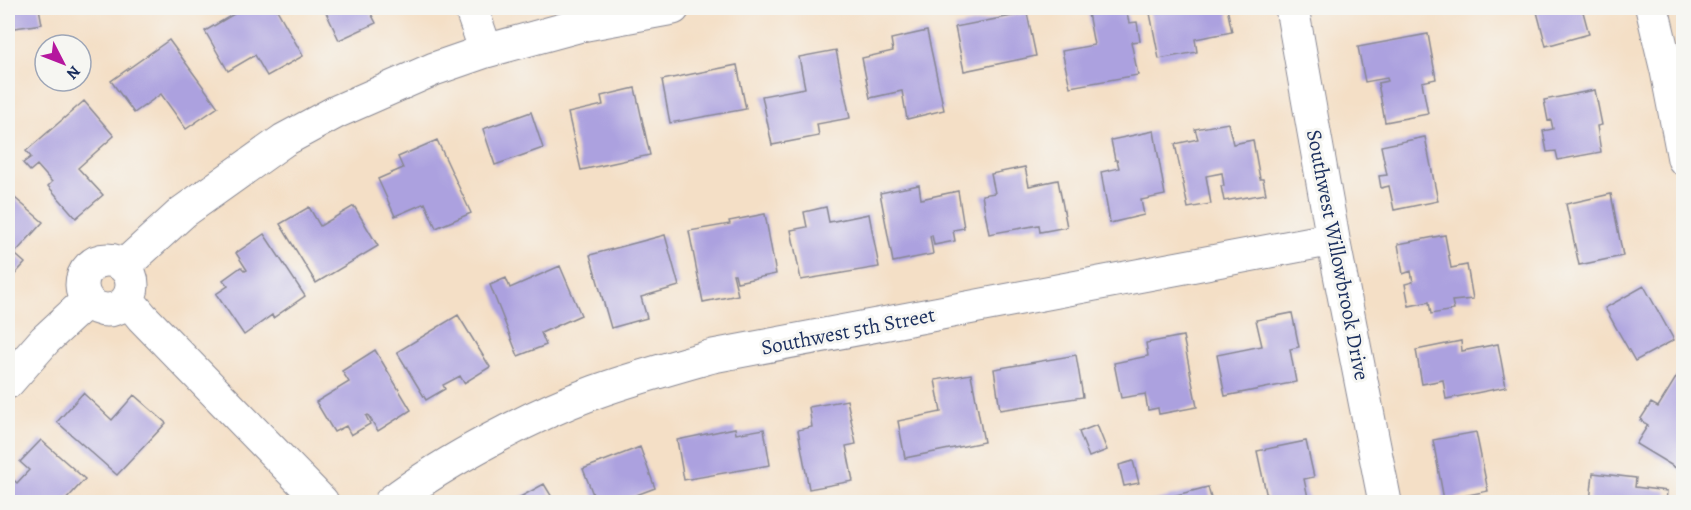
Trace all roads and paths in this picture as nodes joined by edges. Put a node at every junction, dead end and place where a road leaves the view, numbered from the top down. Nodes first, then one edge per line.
1 (471, 8) edge
2 (673, 8) edge
3 (1292, 8) edge
4 (1652, 8) edge
5 (486, 51) junction
6 (1675, 70) edge
7 (1683, 159) edge
8 (1333, 239) junction
9 (124, 266) junction
10 (128, 300) junction
11 (87, 301) junction
12 (8, 382) edge
13 (322, 502) edge
14 (391, 502) edge
15 (1385, 502) edge

1 - 5 street
2 - 5 street
3 - 8 street, Southwest Willowbrook Drive
4 - 6 street
5 - 9 street
6 - 7 street
8 - 14 street, Southwest 5th Street
8 - 15 street, Southwest Willowbrook Drive
9 - 10 street
9 - 11 street
10 - 11 street
10 - 13 street
11 - 12 street

